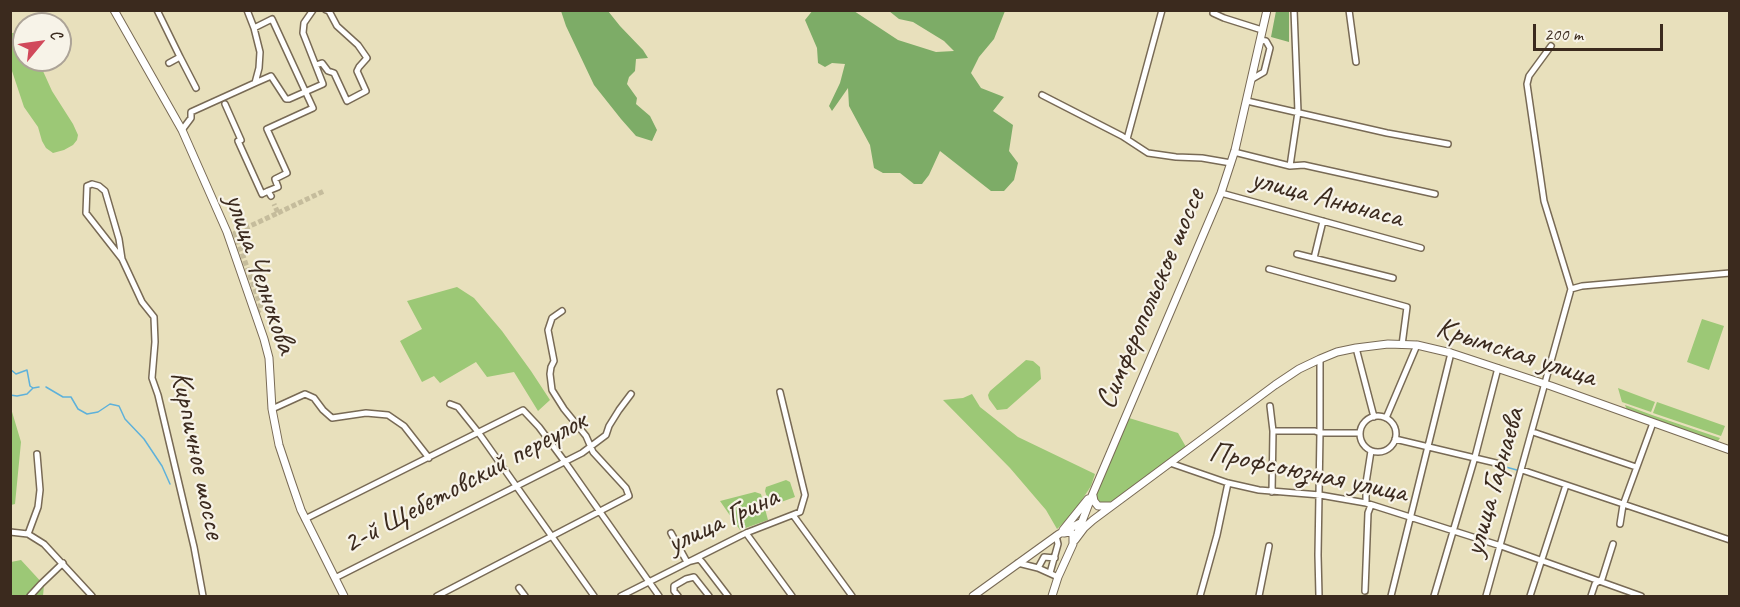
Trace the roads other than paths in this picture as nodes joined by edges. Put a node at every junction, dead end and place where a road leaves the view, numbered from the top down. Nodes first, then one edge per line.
1 (114, 10) edge
2 (157, 10) edge
3 (247, 10) edge
4 (313, 10) edge
5 (326, 10) edge
6 (1162, 10) edge
7 (1214, 10) edge
8 (1267, 10) edge
9 (1294, 10) edge
10 (1349, 10) edge
11 (254, 28) junction
12 (1262, 30) junction
13 (1260, 40) junction
14 (1551, 46) dead end
15 (180, 57) junction
16 (1356, 62) dead end
17 (169, 63) dead end
18 (316, 65) junction
19 (1252, 79) junction
20 (255, 83) junction
21 (196, 88) dead end
22 (305, 92) junction
23 (1042, 95) dead end
24 (1247, 101) junction
25 (225, 104) dead end
26 (1298, 112) junction
27 (182, 130) junction
28 (1127, 139) junction
29 (1448, 144) dead end
30 (1234, 152) junction
31 (1231, 163) junction
32 (1290, 166) junction
33 (1221, 193) junction
34 (1436, 194) dead end
35 (1323, 221) junction
36 (1421, 248) dead end
37 (1297, 254) dead end
38 (1314, 258) junction
39 (122, 259) junction
40 (1269, 269) dead end
41 (1730, 273) edge
42 (1393, 278) dead end
43 (1571, 290) junction
44 (562, 311) dead end
45 (1402, 345) junction
46 (1417, 345) junction
47 (1356, 348) junction
48 (1451, 352) junction
49 (1320, 359) junction
50 (1498, 368) junction
51 (1546, 385) junction
52 (780, 392) dead end
53 (632, 394) dead end
54 (450, 404) dead end
55 (1270, 406) dead end
56 (272, 409) junction
57 (1374, 417) junction
58 (1386, 418) junction
59 (1653, 423) junction
60 (1273, 431) junction
61 (478, 432) junction
62 (1533, 432) junction
63 (1320, 433) junction
64 (1360, 433) junction
65 (1395, 439) junction
66 (592, 445) junction
67 (1429, 446) junction
68 (1730, 450) edge
69 (1371, 451) junction
70 (37, 454) dead end
71 (1475, 457) junction
72 (429, 458) junction
73 (565, 462) junction
74 (1170, 463) junction
75 (1496, 463) dead end
76 (1636, 468) junction
77 (1522, 470) junction
78 (1228, 483) junction
79 (1566, 485) junction
80 (517, 486) junction
81 (1272, 492) junction
82 (1093, 493) junction
83 (1320, 495) junction
84 (1368, 504) junction
85 (1114, 505) junction
86 (1623, 505) junction
87 (600, 511) junction
88 (793, 514) junction
89 (1410, 518) junction
90 (305, 519) junction
91 (1082, 522) junction
92 (1620, 524) dead end
93 (1454, 530) junction
94 (10, 532) edge
95 (671, 533) dead end
96 (746, 533) junction
97 (28, 534) junction
98 (1058, 535) junction
99 (552, 537) junction
100 (1730, 540) edge
101 (1074, 542) junction
102 (1613, 544) dead end
103 (1269, 546) dead end
104 (1501, 546) junction
105 (1055, 558) junction
106 (1541, 560) junction
107 (687, 562) junction
108 (63, 563) junction
109 (1018, 563) junction
110 (1038, 568) junction
111 (1050, 573) junction
112 (1058, 577) junction
113 (335, 578) junction
114 (648, 582) junction
115 (1599, 582) junction
116 (519, 588) dead end
117 (87, 591) junction
118 (1365, 591) dead end
119 (30, 597) edge
120 (81, 597) edge
121 (92, 597) edge
122 (203, 597) edge
123 (344, 597) edge
124 (437, 597) edge
125 (525, 597) edge
126 (594, 597) edge
127 (621, 597) edge
128 (659, 597) edge
129 (678, 597) edge
130 (709, 597) edge
131 (728, 597) edge
132 (792, 597) edge
133 (852, 597) edge
134 (973, 597) edge
135 (1052, 597) edge
136 (1200, 597) edge
137 (1259, 597) edge
138 (1319, 597) edge
139 (1391, 597) edge
140 (1434, 597) edge
141 (1486, 597) edge
142 (1530, 597) edge
143 (1591, 597) edge
144 (1641, 597) edge

1 - 27 main road, улица Челнокова
2 - 15 street
3 - 11 street
4 - 18 street
5 - 18 street
6 - 28 street
7 - 12 street
8 - 12 main road, Симферопольское шоссе
9 - 26 street
10 - 16 street
11 - 20 street
11 - 22 street
12 - 13 main road, Симферопольское шоссе
13 - 19 main road, Симферопольское шоссе
13 - 19 street
14 - 43 street
15 - 17 street
15 - 21 street
18 - 22 street
19 - 24 main road, Симферопольское шоссе
20 - 22 street
20 - 27 street
22 - 25 street
23 - 28 street, улица Анюнаса
24 - 26 street
24 - 30 main road, Симферопольское шоссе
26 - 29 street
26 - 32 street
27 - 56 main road, улица Челнокова
28 - 31 street, улица Анюнаса
30 - 31 main road, Симферопольское шоссе
30 - 32 street
31 - 33 main road, Симферопольское шоссе
32 - 34 street
33 - 35 street, улица Анюнаса
33 - 82 main road, Симферопольское шоссе
35 - 36 street, улица Анюнаса
35 - 38 street
37 - 38 street
38 - 42 street
39 - 39 street, Кирпичное шоссе
39 - 122 street, Кирпичное шоссе
40 - 45 street
41 - 43 street
43 - 51 street, улица Гарнаева
44 - 66 street
45 - 46 main road, Крымская улица
45 - 47 main road, Крымская улица
46 - 48 main road, Крымская улица
46 - 58 street
47 - 49 main road, Крымская улица
47 - 57 street
48 - 50 main road, Крымская улица
48 - 67 street
49 - 63 street
49 - 74 main road, Крымская улица
50 - 51 main road, Крымская улица
50 - 71 street
51 - 59 main road, Крымская улица
51 - 62 street, улица Гарнаева
52 - 88 street, улица Грина
53 - 66 street, 2-й Щебетовский переулок
54 - 61 street
55 - 60 street
56 - 72 street
56 - 90 main road, улица Челнокова
57 - 58 street
57 - 64 street
58 - 65 street
59 - 68 main road, Крымская улица
59 - 76 street
60 - 63 street
60 - 81 street
61 - 72 street
61 - 73 street
61 - 80 street
62 - 76 street
62 - 77 street, улица Гарнаева
63 - 64 street
63 - 83 street
64 - 69 street
65 - 67 street
65 - 69 street
66 - 73 street, 2-й Щебетовский переулок
66 - 87 street
67 - 71 street
67 - 89 street
69 - 84 street
70 - 97 street
71 - 75 street
71 - 93 street
72 - 90 street
73 - 80 street, 2-й Щебетовский переулок
73 - 87 street
74 - 78 street, Профсоюзная улица
74 - 85 main road, Крымская улица
76 - 86 street
77 - 79 street
77 - 104 street, улица Гарнаева
78 - 81 street, Профсоюзная улица
78 - 136 street
79 - 86 street
79 - 106 street
80 - 99 street
80 - 113 street, 2-й Щебетовский переулок
81 - 83 street, Профсоюзная улица
82 - 85 main road
82 - 91 main road, Симферопольское шоссе
82 - 98 main road
83 - 84 street, Профсоюзная улица
83 - 138 street
84 - 89 street, Профсоюзная улица
84 - 118 street
85 - 91 main road, Крымская улица
85 - 101 main road
86 - 92 street
86 - 100 street
87 - 99 street
87 - 114 street
88 - 96 street, улица Грина
88 - 133 street
89 - 93 street, Профсоюзная улица
89 - 139 street
90 - 113 main road, улица Челнокова
91 - 98 main road, Крымская улица
91 - 101 main road, Симферопольское шоссе
93 - 104 street, Профсоюзная улица
93 - 140 street
94 - 97 street
95 - 107 street
96 - 107 street, улица Грина
96 - 132 street
97 - 108 street
98 - 101 main road
98 - 105 street
98 - 109 main road
99 - 124 street
99 - 126 street
101 - 112 main road, Симферопольское шоссе
102 - 115 street
103 - 137 street
104 - 106 street, Профсоюзная улица
104 - 141 street, улица Гарнаева
105 - 110 street
105 - 111 street
106 - 115 street, Профсоюзная улица
106 - 142 street
107 - 114 street, улица Грина
107 - 131 street
108 - 117 street
108 - 119 street
109 - 110 street
109 - 134 main road
110 - 111 street
111 - 112 street
112 - 135 main road, Симферопольское шоссе
113 - 123 main road, улица Челнокова
114 - 127 street, улица Грина
114 - 128 street
115 - 143 street
115 - 144 street, Профсоюзная улица
116 - 125 street
117 - 120 street
117 - 121 street
129 - 130 street

